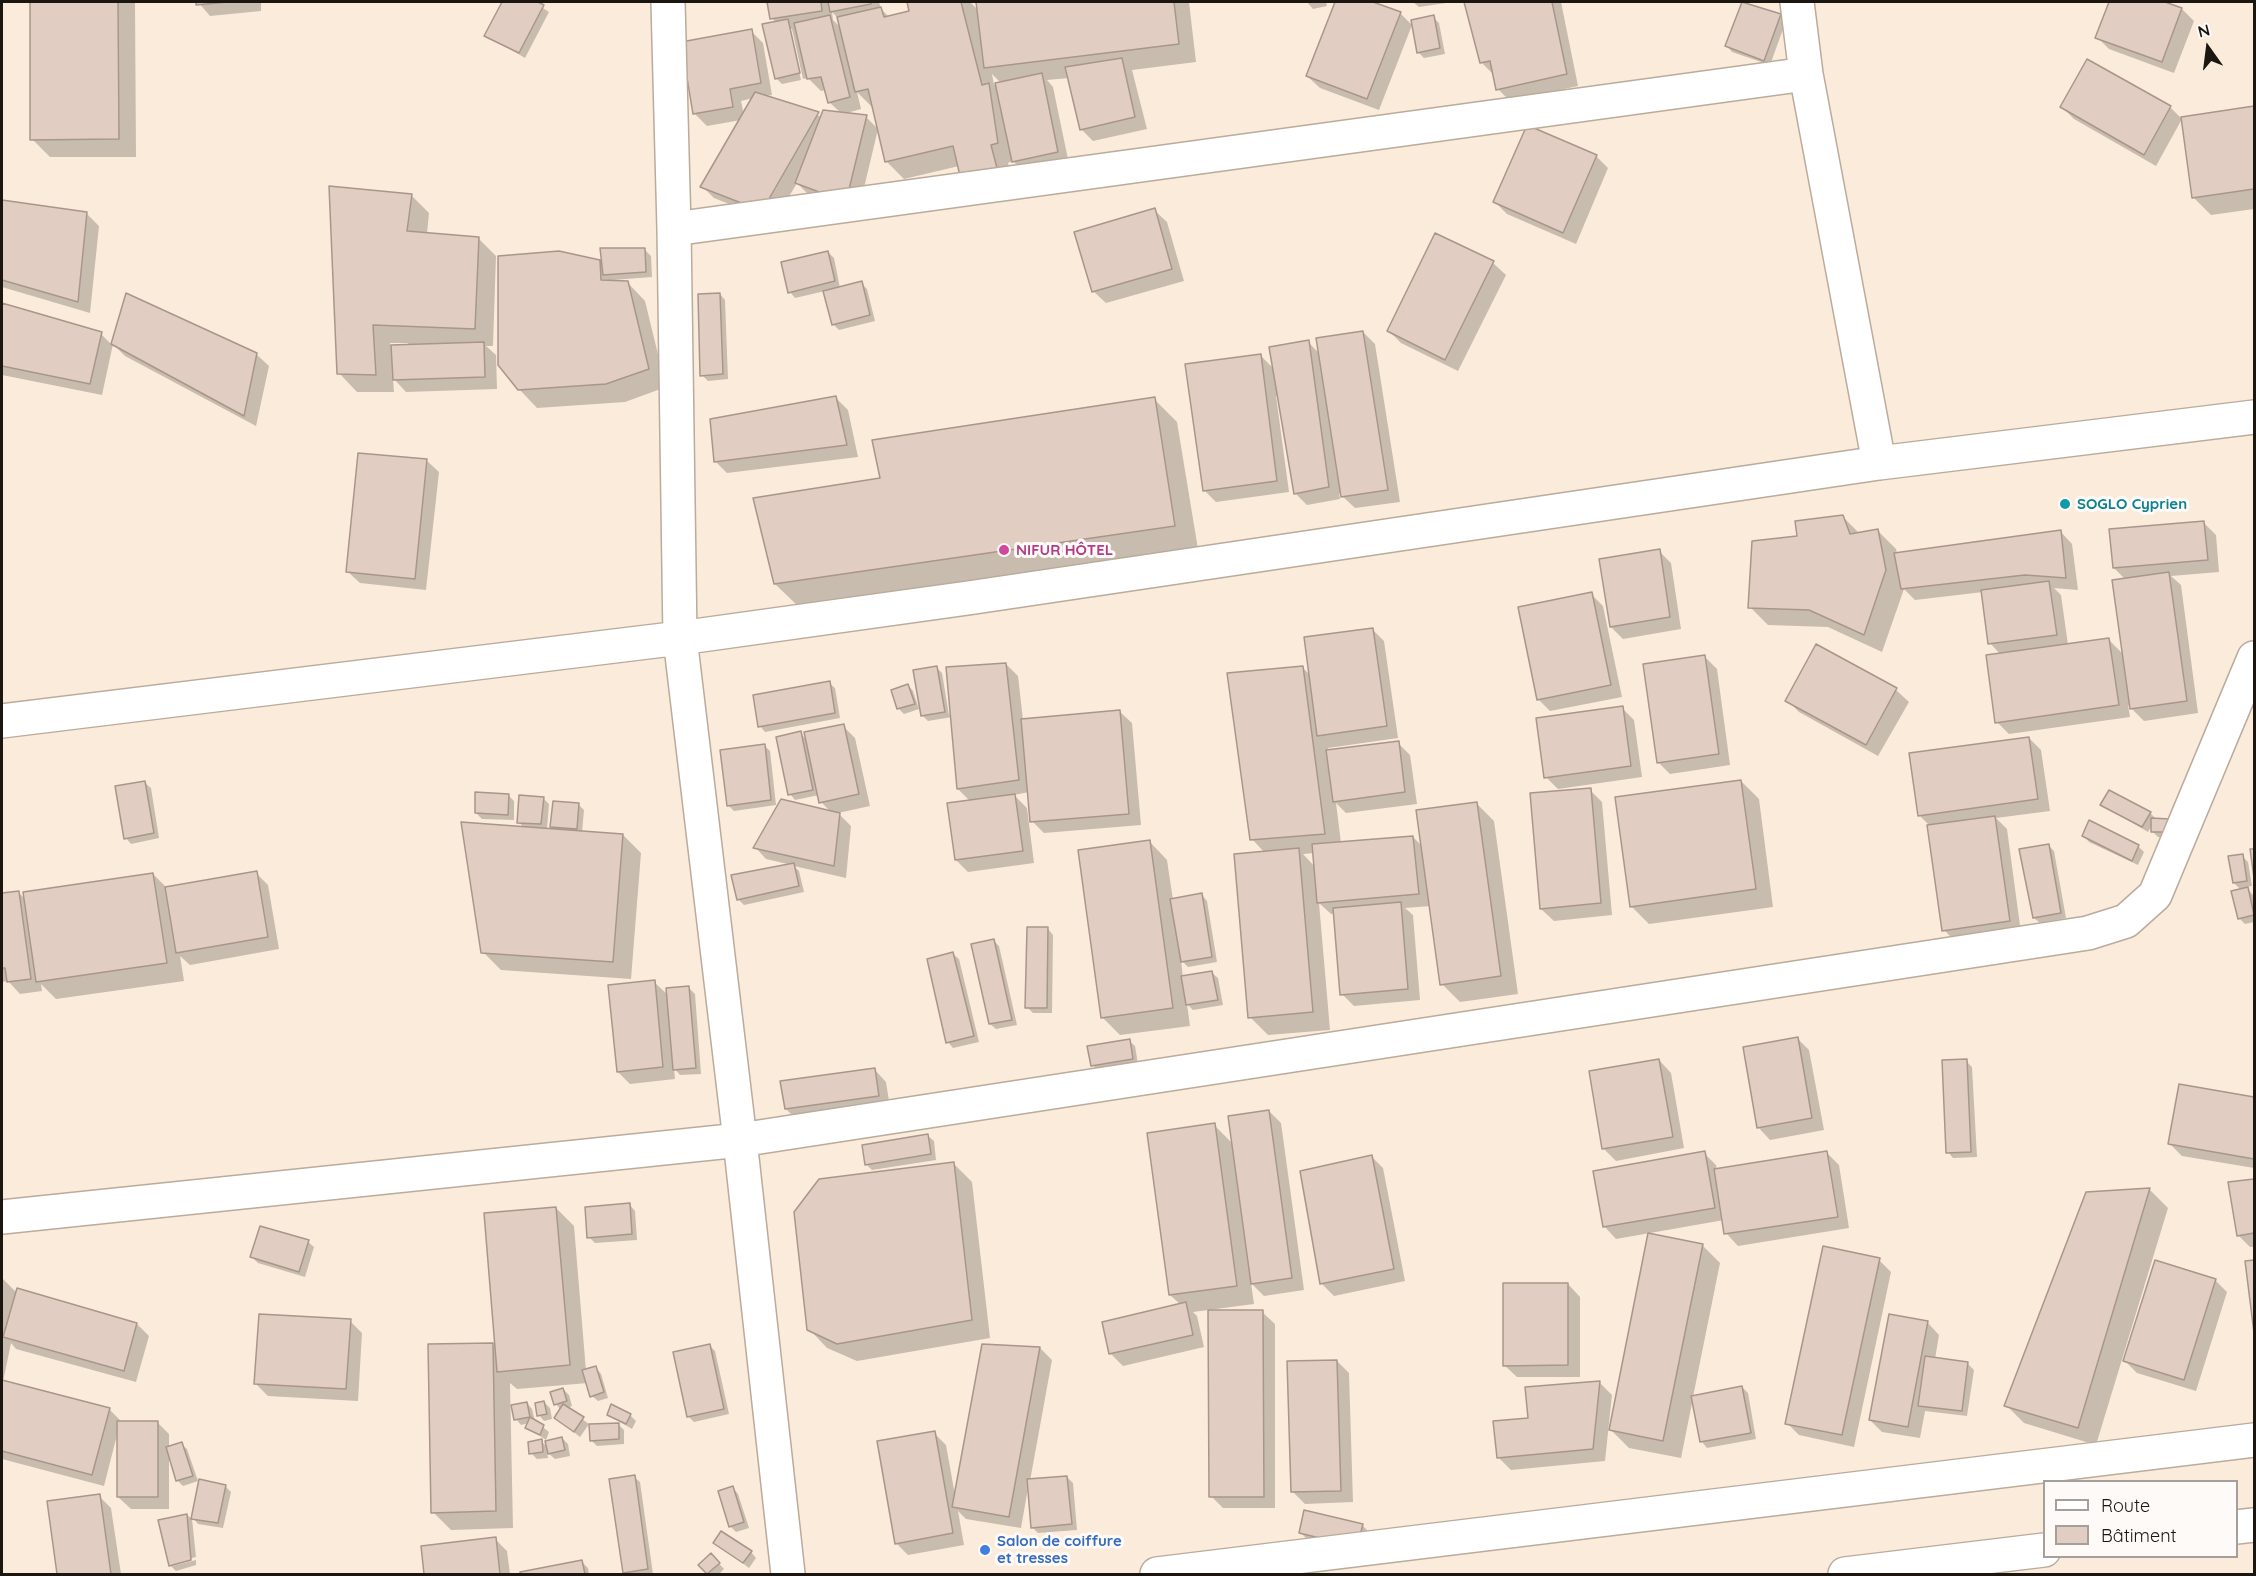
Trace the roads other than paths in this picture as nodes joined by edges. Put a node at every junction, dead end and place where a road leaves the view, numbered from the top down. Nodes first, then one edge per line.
1 (668, 2) edge
2 (1797, 2) edge
3 (1806, 74) junction
4 (675, 229) junction
5 (2254, 417) edge
6 (1878, 463) junction
7 (680, 638) junction
8 (2254, 658) edge
9 (2, 722) edge
10 (740, 1140) junction
11 (2, 1217) edge
12 (2254, 1440) edge
13 (2254, 1525) edge
14 (2238, 1527) edge
15 (2043, 1550) edge
16 (788, 1575) edge
17 (1157, 1575) edge
18 (1845, 1575) edge

1 - 4 street
2 - 3 street
3 - 4 street
3 - 6 street
4 - 7 street
5 - 6 street
6 - 7 street
7 - 9 street
7 - 10 street
8 - 10 street
10 - 11 street
10 - 16 street
12 - 17 street
13 - 14 street
15 - 18 street

